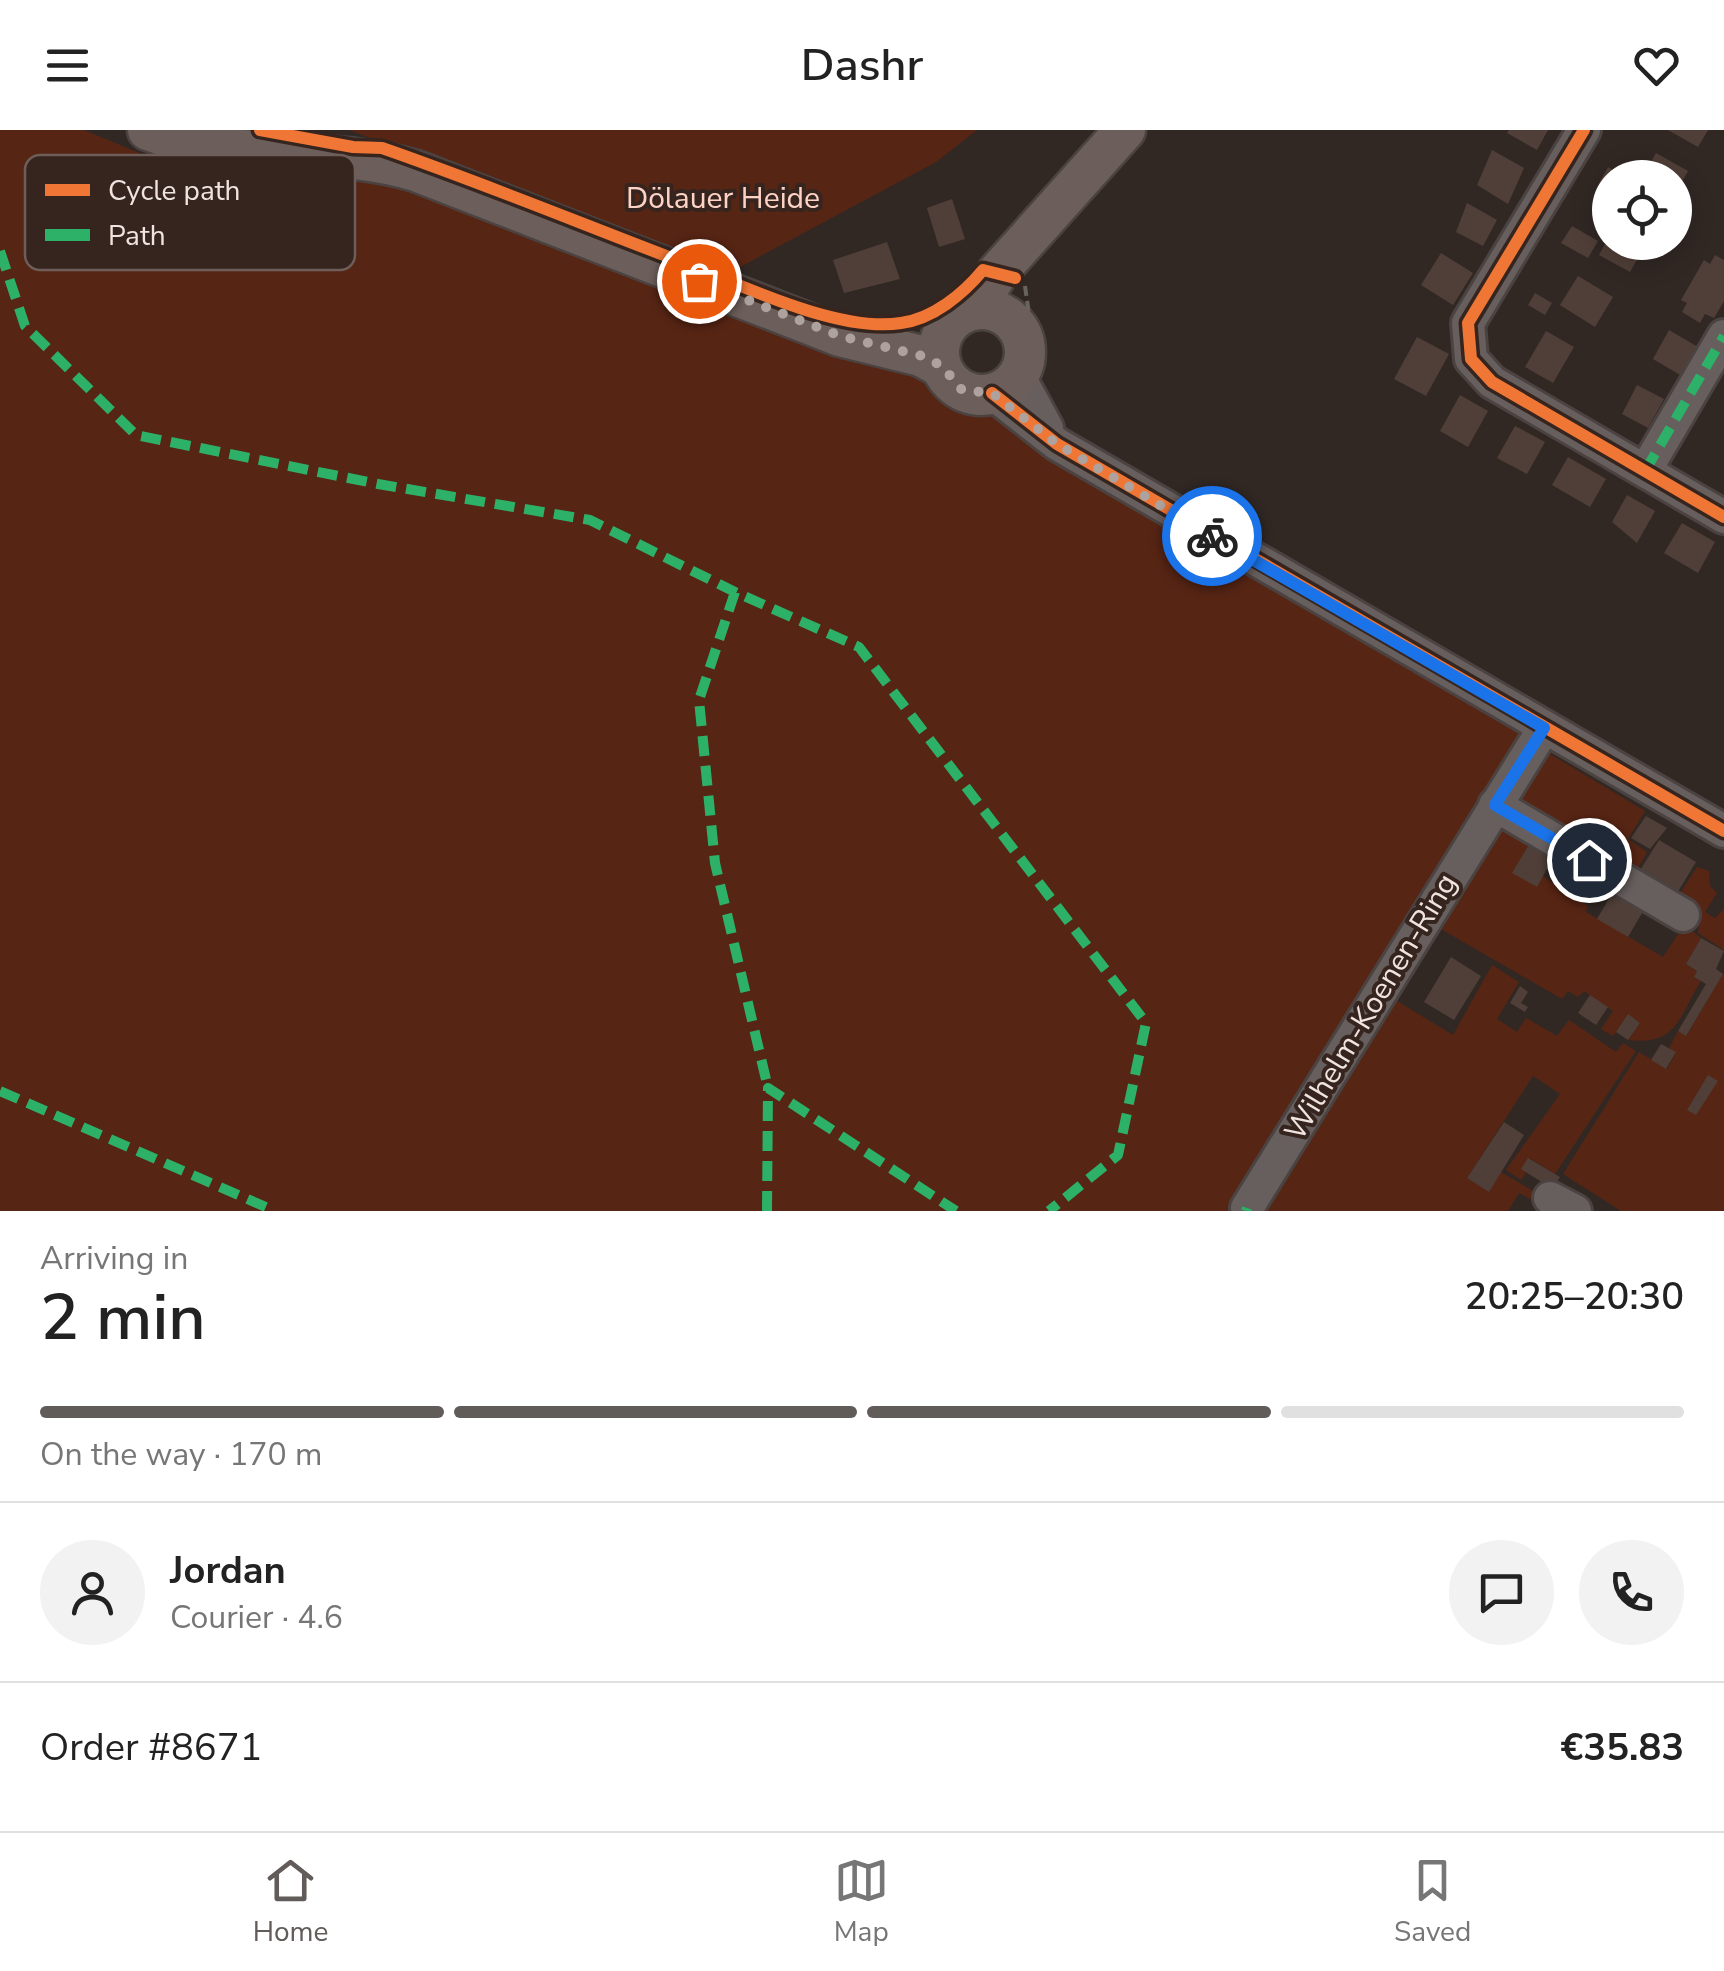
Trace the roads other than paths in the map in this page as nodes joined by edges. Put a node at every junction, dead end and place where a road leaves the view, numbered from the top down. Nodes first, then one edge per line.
1 (148, 130) edge
2 (1125, 130) edge
3 (1584, 130) edge
4 (290, 155) edge
5 (355, 162) edge
6 (966, 331) junction
7 (1724, 336) edge
8 (1005, 384) junction
9 (1645, 471) junction
10 (1724, 517) edge
11 (1544, 728) junction
12 (1495, 805) junction
13 (1724, 831) edge
14 (1683, 915) dead end
15 (1247, 1208) dead end

1 - 4 main road
2 - 6 main road
3 - 9 street
5 - 6 main road
6 - 8 main road
6 - 8 main road
7 - 9 street
8 - 11 street
9 - 10 street
11 - 12 street, Wilhelm-Koenen-Ring
11 - 13 street
12 - 14 street
12 - 15 street, Wilhelm-Koenen-Ring

